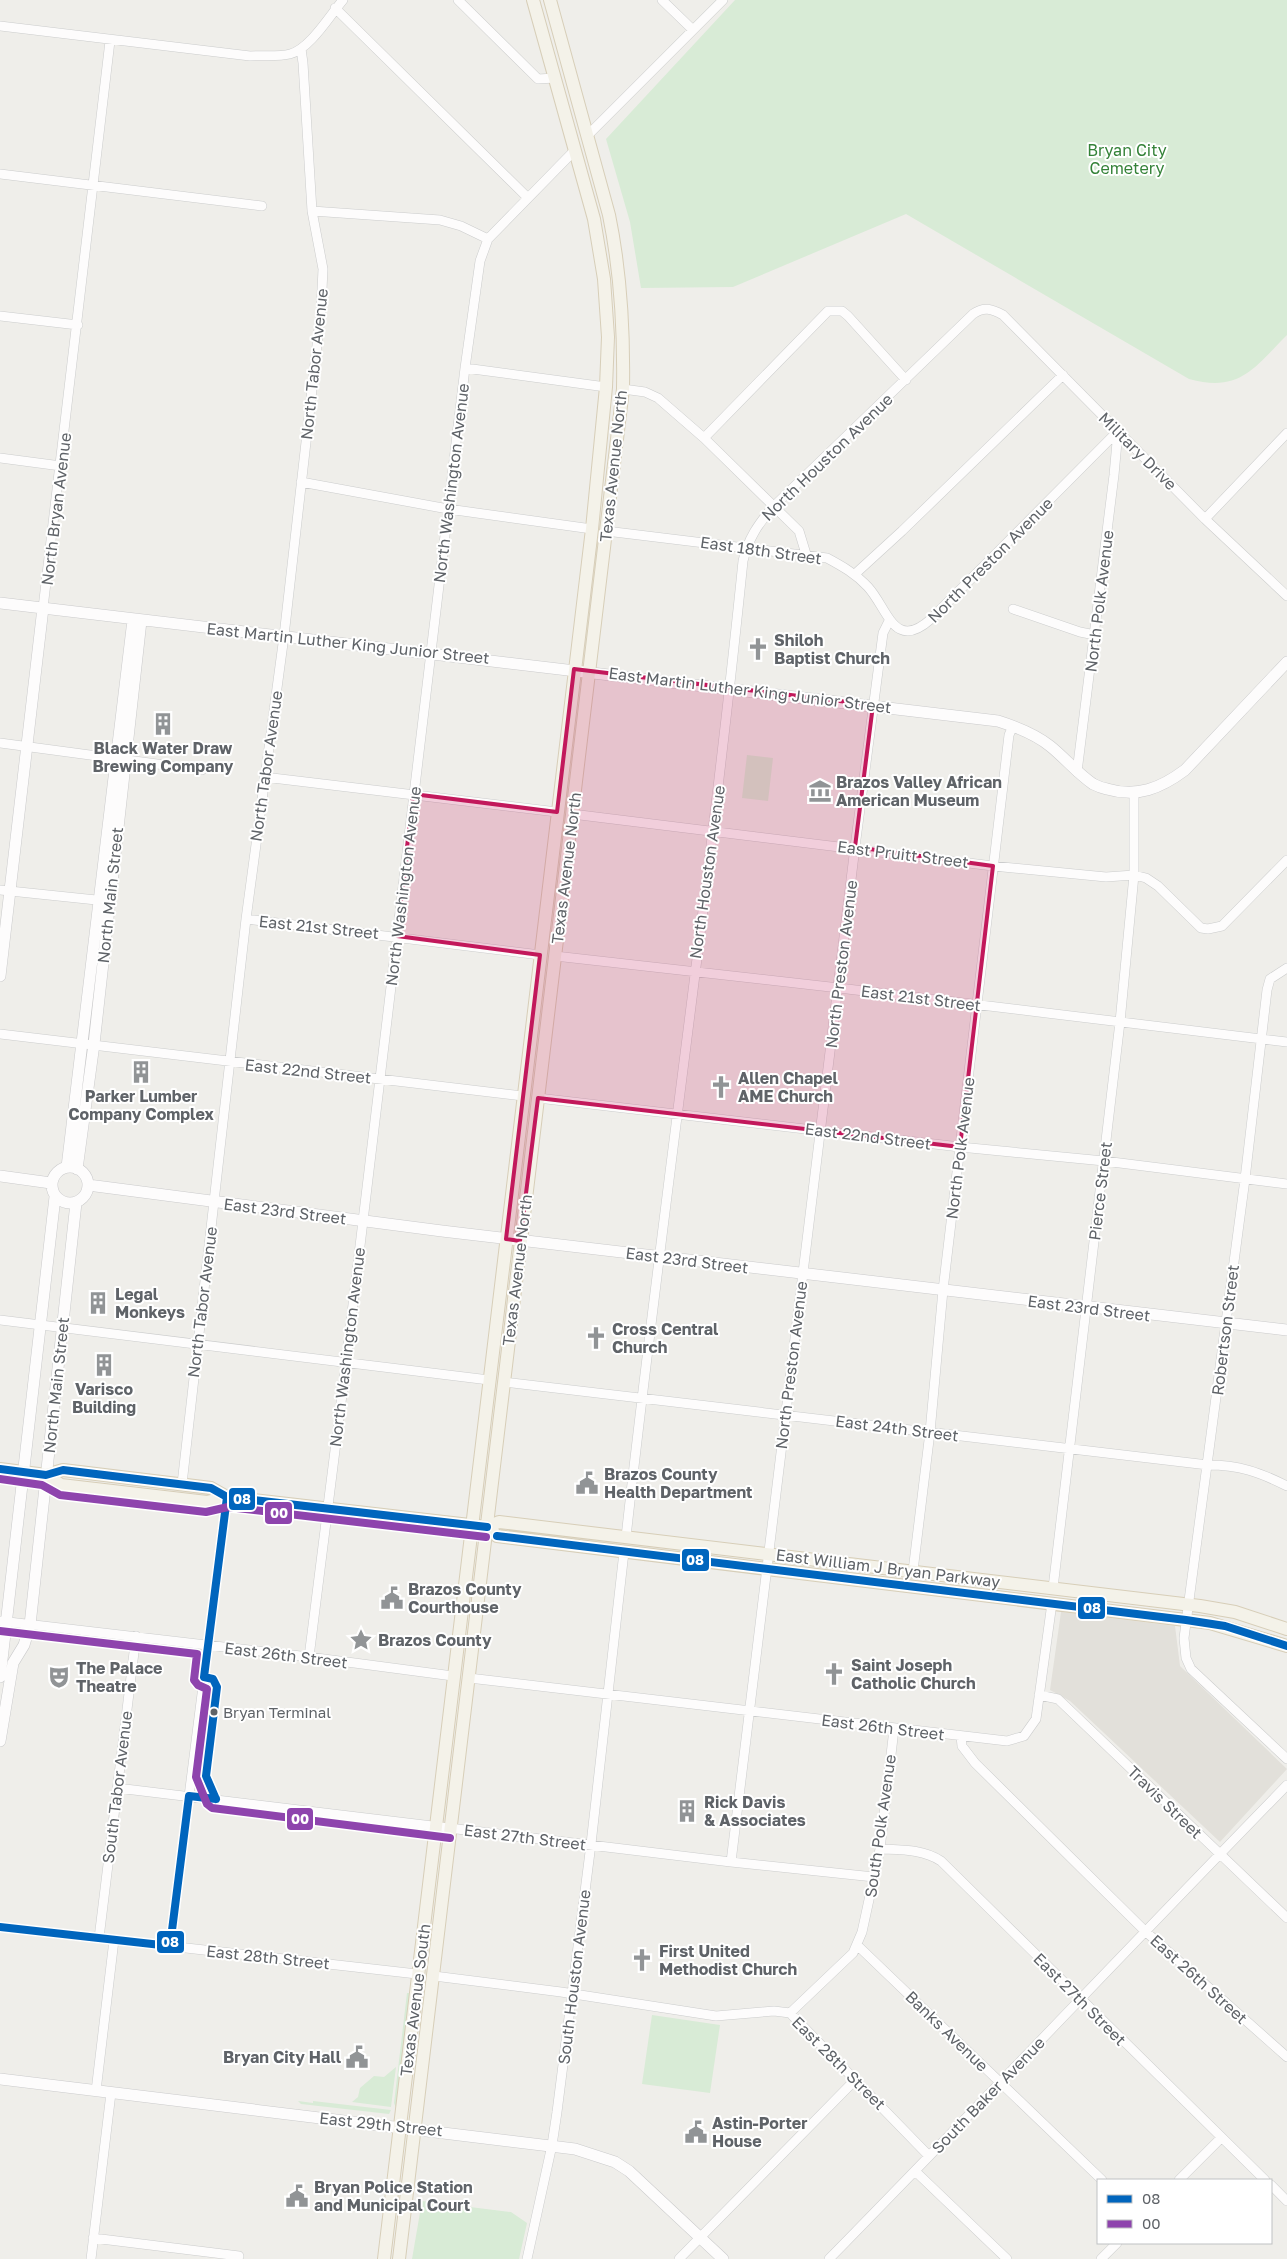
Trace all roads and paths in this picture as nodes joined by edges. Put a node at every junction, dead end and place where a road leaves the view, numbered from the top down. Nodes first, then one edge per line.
1 (343, 0) edge
2 (458, 0) edge
3 (533, 0) edge
4 (550, 0) edge
5 (662, 0) edge
6 (723, 0) edge
7 (336, 8) junction
8 (0, 26) edge
9 (693, 30) junction
10 (542, 31) junction
11 (110, 41) junction
12 (300, 49) junction
13 (555, 78) junction
14 (588, 135) junction
15 (575, 150) junction
16 (0, 174) edge
17 (94, 185) junction
18 (527, 198) junction
19 (262, 206) dead end
20 (312, 210) junction
21 (488, 240) junction
22 (621, 286) junction
23 (987, 308) joint
24 (0, 316) edge
25 (78, 325) junction
26 (465, 368) junction
27 (1063, 375) junction
28 (906, 380) junction
29 (606, 387) junction
30 (623, 389) junction
31 (1118, 430) junction
32 (1287, 433) edge
33 (704, 438) junction
34 (0, 458) edge
35 (61, 466) junction
36 (301, 482) junction
37 (773, 507) junction
38 (448, 509) junction
39 (1205, 519) junction
40 (592, 529) junction
41 (606, 531) junction
42 (746, 547) junction
43 (806, 554) junction
44 (855, 574) junction
45 (1287, 596) edge
46 (0, 603) edge
47 (43, 608) junction
48 (1013, 609) dead end
49 (137, 620) junction
50 (889, 620) junction
51 (1095, 635) junction
52 (284, 636) junction
53 (430, 652) junction
54 (1287, 662) edge
55 (574, 669) junction
56 (589, 670) junction
57 (730, 689) junction
58 (873, 705) junction
59 (1013, 726) junction
60 (0, 743) edge
61 (28, 746) junction
62 (120, 759) junction
63 (202, 770) dead end
64 (1077, 772) junction
65 (264, 778) junction
66 (1134, 793) junction
67 (413, 794) junction
68 (557, 812) junction
69 (572, 814) junction
70 (714, 831) junction
71 (855, 847) junction
72 (1287, 860) edge
73 (993, 866) junction
74 (1134, 874) junction
75 (5, 890) edge
76 (104, 901) junction
77 (246, 919) junction
78 (397, 936) junction
79 (540, 955) junction
80 (556, 956) junction
81 (1287, 968) edge
82 (694, 972) junction
83 (0, 976) edge
84 (839, 988) junction
85 (977, 1005) junction
86 (1120, 1022) junction
87 (0, 1034) edge
88 (1262, 1039) junction
89 (1287, 1042) edge
90 (88, 1044) junction
91 (230, 1062) junction
92 (379, 1079) junction
93 (523, 1096) junction
94 (538, 1098) junction
95 (677, 1114) junction
96 (820, 1129) junction
97 (960, 1147) junction
98 (1104, 1161) junction
99 (72, 1168) junction
100 (0, 1176) edge
101 (1245, 1179) junction
102 (51, 1183) junction
103 (1287, 1184) edge
104 (88, 1185) junction
105 (55, 1197) junction
106 (214, 1202) junction
107 (76, 1203) junction
108 (362, 1221) junction
109 (506, 1239) junction
110 (520, 1240) junction
111 (659, 1256) junction
112 (802, 1273) junction
113 (943, 1290) junction
114 (1085, 1308) junction
115 (0, 1320) edge
116 (1225, 1324) junction
117 (40, 1325) junction
118 (62, 1327) junction
119 (1287, 1330) edge
120 (198, 1344) junction
121 (346, 1363) junction
122 (489, 1380) junction
123 (504, 1382) junction
124 (642, 1397) junction
125 (786, 1415) junction
126 (930, 1432) junction
127 (1069, 1449) junction
128 (1208, 1465) junction
129 (0, 1469) edge
130 (23, 1472) junction
131 (46, 1475) junction
132 (182, 1484) junction
133 (1287, 1486) edge
134 (227, 1497) junction
135 (328, 1509) junction
136 (472, 1526) junction
137 (487, 1527) junction
138 (626, 1537) junction
139 (624, 1552) junction
140 (768, 1554) junction
141 (766, 1568) junction
142 (913, 1571) junction
143 (1053, 1588) junction
144 (1052, 1604) junction
145 (1188, 1604) junction
146 (1186, 1620) junction
147 (3, 1622) edge
148 (30, 1625) junction
149 (1287, 1629) edge
150 (136, 1636) junction
151 (208, 1645) junction
152 (1287, 1646) edge
153 (310, 1657) junction
154 (453, 1676) junction
155 (0, 1677) edge
156 (469, 1678) junction
157 (606, 1694) junction
158 (1039, 1695) junction
159 (750, 1710) junction
160 (894, 1729) junction
161 (961, 1736) junction
162 (445, 1740) joint
163 (0, 1742) edge
164 (461, 1743) joint
165 (1287, 1759) edge
166 (1287, 1785) edge
167 (117, 1788) junction
168 (189, 1796) junction
169 (435, 1826) junction
170 (450, 1828) junction
171 (591, 1844) junction
172 (880, 1849) junction
173 (1219, 1854) junction
174 (731, 1862) junction
175 (874, 1877) junction
176 (1287, 1918) edge
177 (0, 1927) edge
178 (1144, 1930) junction
179 (99, 1938) junction
180 (114, 1940) junction
181 (857, 1945) junction
182 (170, 1946) junction
183 (417, 1974) junction
184 (434, 1976) junction
185 (572, 1994) junction
186 (1080, 1998) junction
187 (790, 2013) junction
188 (1287, 2057) edge
189 (0, 2079) edge
190 (856, 2079) junction
191 (1001, 2084) junction
192 (96, 2091) junction
193 (111, 2093) junction
194 (401, 2126) junction
195 (416, 2128) junction
196 (1221, 2138) junction
197 (552, 2145) junction
198 (929, 2156) junction
199 (915, 2171) junction
200 (1101, 2179) edge
201 (1179, 2179) edge
202 (1265, 2179) edge
203 (1272, 2186) edge
204 (1287, 2201) edge
205 (699, 2236) junction
206 (93, 2238) junction
207 (1116, 2244) edge
208 (239, 2257) edge
209 (91, 2259) edge
210 (384, 2259) edge
211 (399, 2259) edge
212 (527, 2259) edge
213 (679, 2259) edge
214 (723, 2259) edge
215 (829, 2259) edge
216 (1008, 2259) edge
217 (1101, 2259) edge

1 - 7 street
2 - 13 street
3 - 10 main road, Texas Avenue North
4 - 14 main road, Texas Avenue North
5 - 9 street
6 - 9 street
7 - 12 street
7 - 18 street
8 - 11 street
9 - 14 street
10 - 13 main road, Texas Avenue North
10 - 14 main road
11 - 12 street
11 - 17 street, North Bryan Avenue
12 - 20 street, North Tabor Avenue
13 - 15 main road, Texas Avenue North
14 - 22 main road, Texas Avenue North
15 - 18 street, North Washington Avenue
15 - 22 main road
15 - 29 main road, Texas Avenue North
16 - 17 street
17 - 19 street
17 - 25 street, North Bryan Avenue
18 - 21 street, North Washington Avenue
20 - 21 street
20 - 36 street, North Tabor Avenue
21 - 26 street, North Washington Avenue
22 - 30 main road, Texas Avenue North
23 - 27 street, Military Drive
23 - 28 street, North Houston Avenue
24 - 25 street
25 - 35 street, North Bryan Avenue
26 - 29 street
26 - 38 street, North Washington Avenue
27 - 31 street, Military Drive
27 - 44 street
28 - 33 street
28 - 37 street, North Houston Avenue
29 - 40 main road, Texas Avenue North
30 - 33 street
30 - 41 main road, Texas Avenue North
31 - 39 street, Military Drive
31 - 50 street, North Preston Avenue
31 - 51 street, North Polk Avenue
32 - 39 street
33 - 37 street
34 - 35 street
35 - 47 street, North Bryan Avenue
36 - 38 street
36 - 52 street, North Tabor Avenue
37 - 42 street, North Houston Avenue
37 - 43 street
38 - 40 street
38 - 53 street, North Washington Avenue
39 - 45 street, Military Drive
40 - 55 main road, Texas Avenue North
41 - 42 street, East 18th Street
41 - 56 main road, Texas Avenue North
42 - 43 street, East 18th Street
42 - 57 street, North Houston Avenue
43 - 44 street, East 18th Street
44 - 50 street, East 18th Street
46 - 47 street, East Martin Luther King Junior Street
47 - 49 street, East Martin Luther King Junior Street
47 - 61 street, North Bryan Avenue
48 - 51 street
49 - 52 street, East Martin Luther King Junior Street
49 - 62 street, North Main Street
50 - 58 street, North Preston Avenue
51 - 64 street, North Polk Avenue
52 - 53 street, East Martin Luther King Junior Street
52 - 65 street, North Tabor Avenue
53 - 55 street, East Martin Luther King Junior Street
53 - 67 street, North Washington Avenue
54 - 66 street, East Martin Luther King Junior Street
55 - 56 street, East Martin Luther King Junior Street
55 - 68 main road, Texas Avenue North
56 - 57 street, East Martin Luther King Junior Street
56 - 69 main road, Texas Avenue North
57 - 58 street, East Martin Luther King Junior Street
57 - 70 street, North Houston Avenue
58 - 59 street, East Martin Luther King Junior Street
58 - 71 street, North Preston Avenue
59 - 64 street, East Martin Luther King Junior Street
59 - 73 street, North Polk Avenue
60 - 61 street
61 - 62 street
61 - 75 street, North Bryan Avenue
62 - 63 street
62 - 76 street, North Main Street
64 - 66 street, East Martin Luther King Junior Street
65 - 67 street
65 - 77 street, North Tabor Avenue
66 - 74 street, Pierce Street
67 - 68 street
67 - 78 street, North Washington Avenue
68 - 79 main road, Texas Avenue North
69 - 70 street, East Pruitt Street
69 - 80 main road, Texas Avenue North
70 - 71 street, East Pruitt Street
70 - 82 street, North Houston Avenue
71 - 73 street, East Pruitt Street
71 - 84 street, North Preston Avenue
72 - 74 street
73 - 74 street, East Pruitt Street
73 - 85 street, North Polk Avenue
74 - 86 street, Pierce Street
75 - 76 street
75 - 83 street, North Bryan Avenue
76 - 90 street, North Main Street
77 - 78 street, East 21st Street
77 - 91 street, North Tabor Avenue
78 - 79 street, East 21st Street
78 - 92 street, North Washington Avenue
79 - 93 main road, Texas Avenue North
80 - 82 street, East 21st Street
80 - 94 main road, Texas Avenue North
81 - 88 street, Robertson Street
82 - 84 street, East 21st Street
82 - 95 street, North Houston Avenue
84 - 85 street, East 21st Street
84 - 96 street, North Preston Avenue
85 - 86 street, East 21st Street
85 - 97 street, North Polk Avenue
86 - 88 street, East 21st Street
86 - 98 street, Pierce Street
87 - 90 street, East 22nd Street
88 - 89 street, East 21st Street
88 - 101 street, Robertson Street
90 - 91 street, East 22nd Street
90 - 99 street, North Main Street
91 - 92 street, East 22nd Street
91 - 106 street, North Tabor Avenue
92 - 93 street, East 22nd Street
92 - 108 street, North Washington Avenue
93 - 109 main road, Texas Avenue North
94 - 95 street, East 22nd Street
94 - 110 main road, Texas Avenue North
95 - 96 street, East 22nd Street
95 - 111 street, North Houston Avenue
96 - 97 street, East 22nd Street
96 - 112 street, North Preston Avenue
97 - 98 street, East 22nd Street
97 - 113 street, North Polk Avenue
98 - 101 street, East 22nd Street
98 - 114 street, Pierce Street
99 - 102 street
99 - 104 street
100 - 102 street
101 - 103 street, East 22nd Street
101 - 116 street, Robertson Street
102 - 105 street
104 - 106 street, East 23rd Street
104 - 107 street
105 - 107 street
105 - 117 street, North Main Street
106 - 108 street, East 23rd Street
106 - 120 street, North Tabor Avenue
107 - 118 street, North Main Street
108 - 109 street, East 23rd Street
108 - 121 street, North Washington Avenue
109 - 110 street, East 23rd Street
109 - 122 main road, Texas Avenue North
110 - 111 street, East 23rd Street
110 - 123 main road, Texas Avenue North
111 - 112 street, East 23rd Street
111 - 124 street, North Houston Avenue
112 - 113 street, East 23rd Street
112 - 125 street, North Preston Avenue
113 - 114 street, East 23rd Street
113 - 126 street, North Polk Avenue
114 - 116 street, East 23rd Street
114 - 127 street, Pierce Street
115 - 117 street
116 - 119 street, East 23rd Street
116 - 128 street, Robertson Street
117 - 118 street
117 - 130 street, North Main Street
118 - 120 street
118 - 131 street, North Main Street
120 - 121 street
120 - 132 street, North Tabor Avenue
121 - 122 street
121 - 135 street, North Washington Avenue
122 - 136 main road, Texas Avenue North
123 - 124 street, East 24th Street
123 - 137 main road, Texas Avenue North
124 - 125 street, East 24th Street
124 - 138 street, North Houston Avenue
125 - 126 street, East 24th Street
125 - 140 street, North Preston Avenue
126 - 127 street, East 24th Street
126 - 142 street, North Polk Avenue
127 - 128 street, East 24th Street
127 - 143 street, Pierce Street
128 - 133 street, East 24th Street
128 - 145 street, Robertson Street
129 - 130 main road
130 - 131 main road
130 - 147 street, North Main Street
131 - 132 main road, East William J Bryan Parkway
131 - 134 main road, East William J Bryan Parkway
131 - 148 street, North Main Street
132 - 134 main road, East William J Bryan Parkway
134 - 135 main road, East William J Bryan Parkway
134 - 151 street
135 - 136 main road, East William J Bryan Parkway
135 - 153 street, North Washington Avenue
136 - 137 main road, East William J Bryan Parkway
136 - 154 main road, Texas Avenue North
137 - 138 main road, East William J Bryan Parkway
137 - 139 main road, East William J Bryan Parkway
137 - 156 main road, Texas Avenue North
138 - 140 main road, East William J Bryan Parkway
139 - 141 main road, East William J Bryan Parkway
139 - 157 street
140 - 141 street, North Preston Avenue
140 - 142 main road, East William J Bryan Parkway
141 - 144 main road, East William J Bryan Parkway
141 - 159 street, North Preston Avenue
142 - 143 main road, East William J Bryan Parkway
143 - 145 main road, East William J Bryan Parkway
144 - 146 main road, East William J Bryan Parkway
144 - 158 street
145 - 146 street, Robertson Street
145 - 149 main road, East William J Bryan Parkway
146 - 152 main road, East William J Bryan Parkway
146 - 165 street, Robertson Street
147 - 148 street, East 26th Street
147 - 155 street, North Main Street
148 - 150 street, East 26th Street
148 - 163 street, North Main Street
150 - 151 street, East 26th Street
150 - 167 street, South Tabor Avenue
151 - 153 street, East 26th Street
151 - 168 street
153 - 154 street, East 26th Street
154 - 162 main road, Texas Avenue North
156 - 157 street, East 26th Street
156 - 164 main road, Texas Avenue North
157 - 159 street, East 26th Street
157 - 171 street, South Houston Avenue
158 - 161 street
158 - 173 street, Travis Street
159 - 160 street, East 26th Street
159 - 174 street, North Preston Avenue
160 - 161 street, East 26th Street
160 - 172 street, South Polk Avenue
161 - 178 street, East 26th Street
162 - 169 main road, Texas Avenue South
164 - 170 main road, Texas Avenue South
166 - 173 street, South Baker Avenue
167 - 168 street, East 27th Street
167 - 179 street, South Tabor Avenue
168 - 169 street, East 27th Street
168 - 182 street
169 - 170 street, East 27th Street
169 - 183 main road, Texas Avenue South
170 - 171 street, East 27th Street
170 - 184 main road, Texas Avenue South
171 - 174 street, East 27th Street
171 - 185 street, South Houston Avenue
172 - 175 street, South Polk Avenue
172 - 186 street, East 27th Street
173 - 176 street, Travis Street
173 - 178 street, South Baker Avenue
174 - 175 street, East 27th Street
175 - 181 street, South Polk Avenue
177 - 179 street, East 28th Street
178 - 186 street, South Baker Avenue
178 - 188 street, East 26th Street
179 - 180 street, East 28th Street
180 - 182 street, East 28th Street
180 - 192 street
181 - 187 street, South Polk Avenue
181 - 191 street, Banks Avenue
182 - 183 street, East 28th Street
183 - 194 main road, Texas Avenue South
184 - 185 street, East 28th Street
184 - 195 main road, Texas Avenue South
185 - 187 street, East 28th Street
185 - 197 street, South Houston Avenue
186 - 191 street, South Baker Avenue
186 - 196 street, East 27th Street
187 - 190 street, East 28th Street
189 - 192 street, East 29th Street
190 - 198 street, East 28th Street
190 - 205 street
191 - 198 street, South Baker Avenue
191 - 200 street, Banks Avenue
192 - 193 street, East 29th Street
193 - 194 street, East 29th Street
193 - 206 street
194 - 195 street, East 29th Street
194 - 210 main road, Texas Avenue South
195 - 197 street, East 29th Street
195 - 211 main road, Texas Avenue South
196 - 201 street
196 - 202 street, East 27th Street
197 - 205 street, East 29th Street
197 - 212 street, South Houston Avenue
198 - 199 street, South Baker Avenue
199 - 215 street, South Baker Avenue
199 - 216 street
203 - 204 street
205 - 213 street
205 - 214 street, East 29th Street
206 - 208 street
206 - 209 street
207 - 217 street

